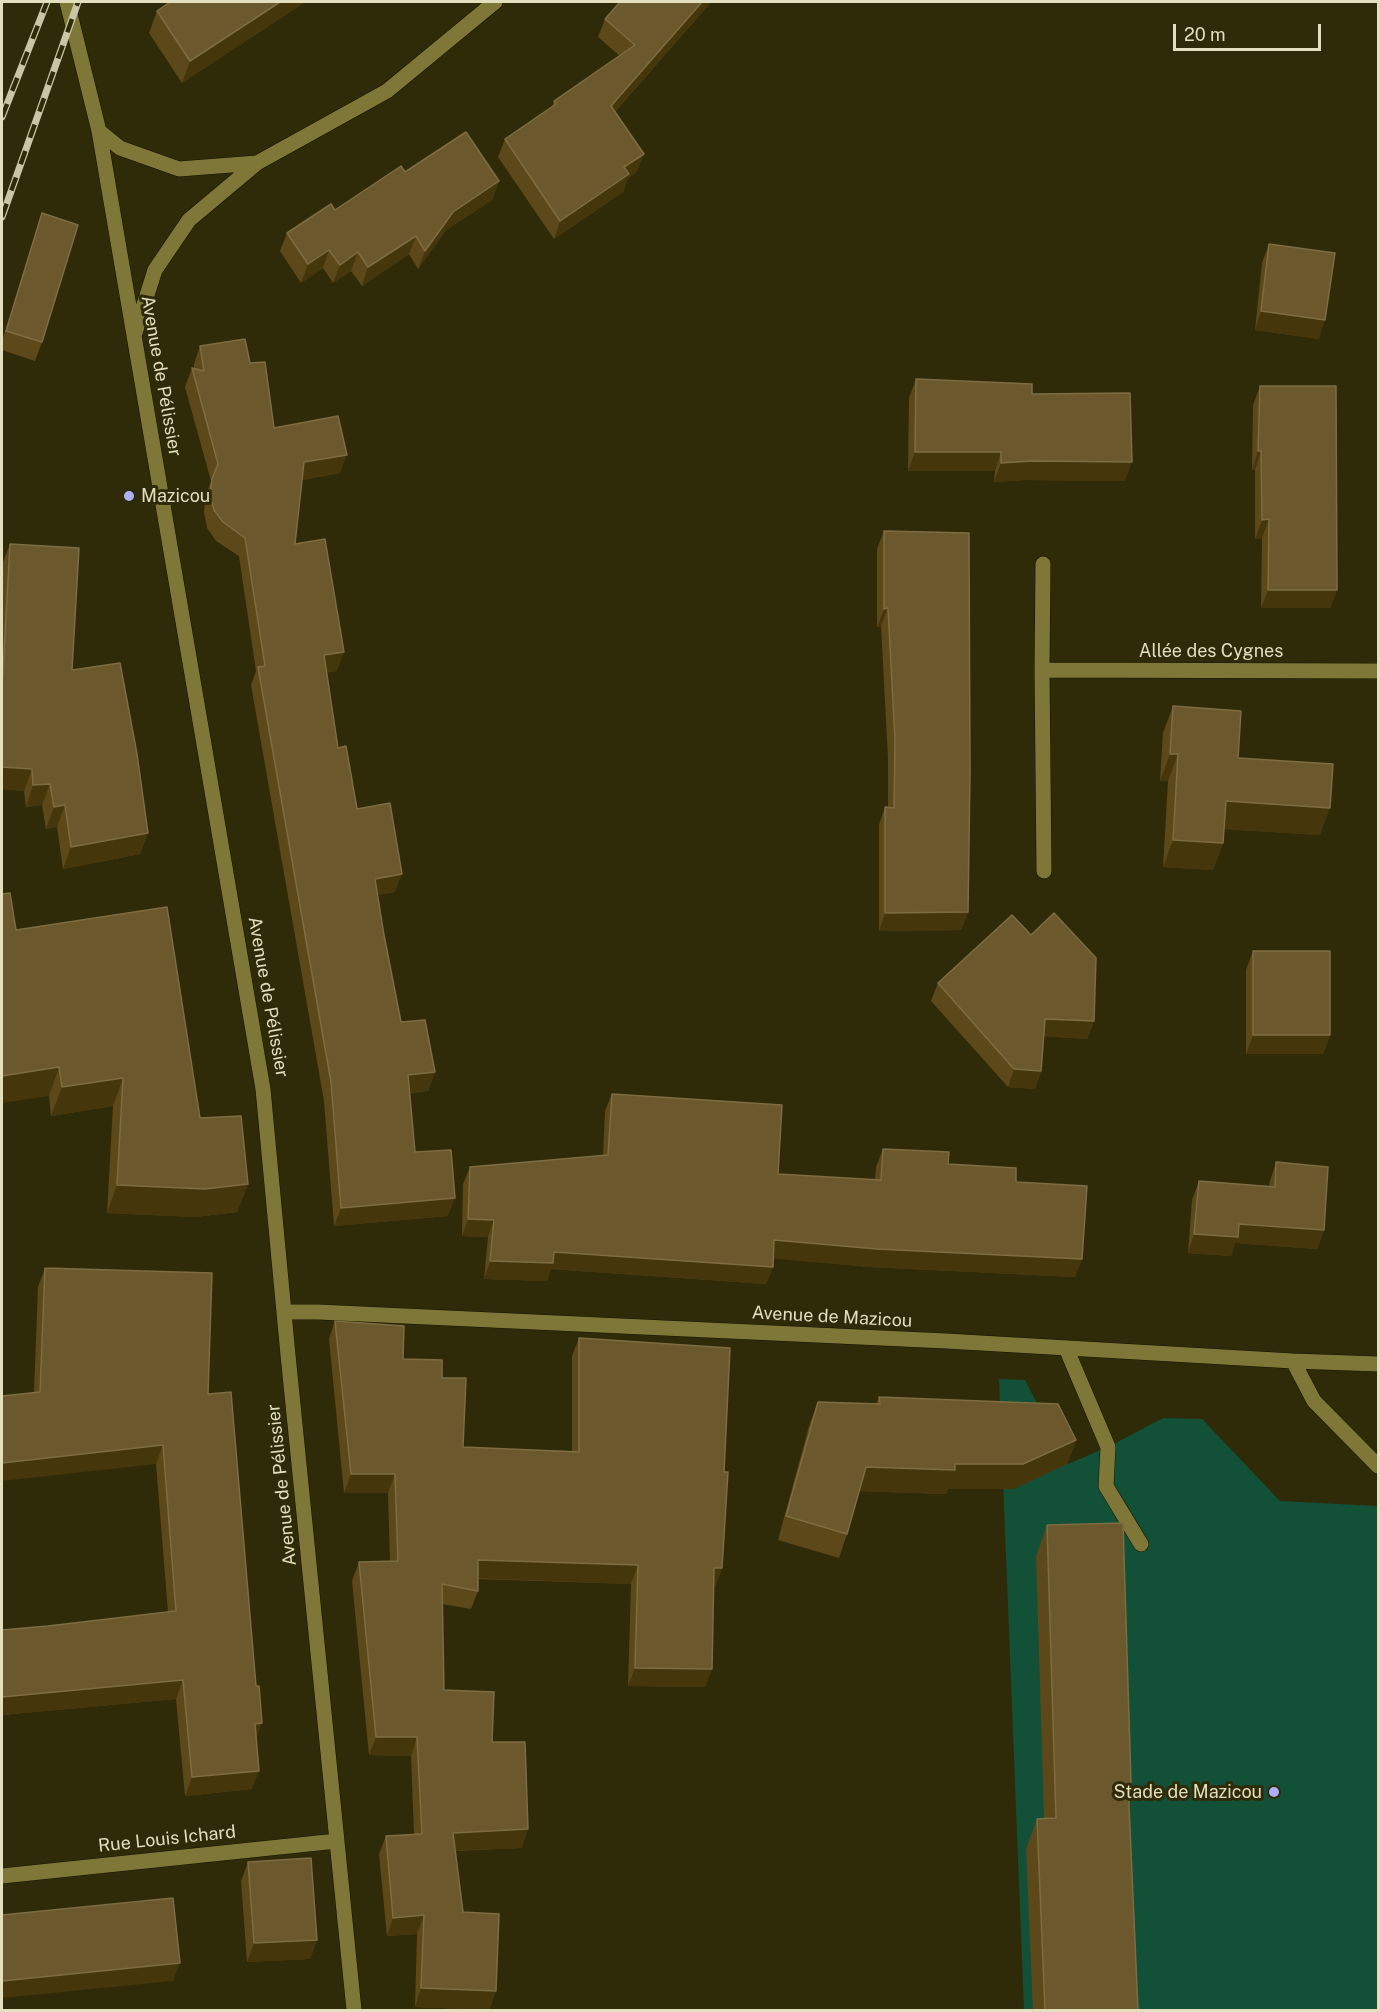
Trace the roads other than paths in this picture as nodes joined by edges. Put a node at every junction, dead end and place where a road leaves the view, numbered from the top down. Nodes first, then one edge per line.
1 (68, 2) edge
2 (495, 2) edge
3 (99, 131) junction
4 (257, 163) junction
5 (134, 335) junction
6 (1043, 564) dead end
7 (1042, 670) junction
8 (1378, 671) edge
9 (1044, 871) dead end
10 (284, 1312) junction
11 (1066, 1348) junction
12 (1293, 1361) junction
13 (1378, 1364) edge
14 (1378, 1466) edge
15 (1141, 1544) dead end
16 (337, 1841) junction
17 (2, 1876) edge
18 (354, 2010) edge

1 - 3 street, Avenue de Pélissier
2 - 4 street
3 - 4 street
3 - 5 street, Avenue de Pélissier
4 - 5 street
5 - 10 street, Avenue de Pélissier
6 - 7 street
7 - 8 street, Allée des Cygnes
7 - 9 street
10 - 11 street, Avenue de Mazicou
10 - 16 street, Avenue de Pélissier
11 - 12 street, Avenue de Mazicou
11 - 15 street
12 - 13 street, Avenue de Mazicou
12 - 14 street
16 - 17 street, Rue Louis Ichard
16 - 18 street, Avenue de Pélissier

